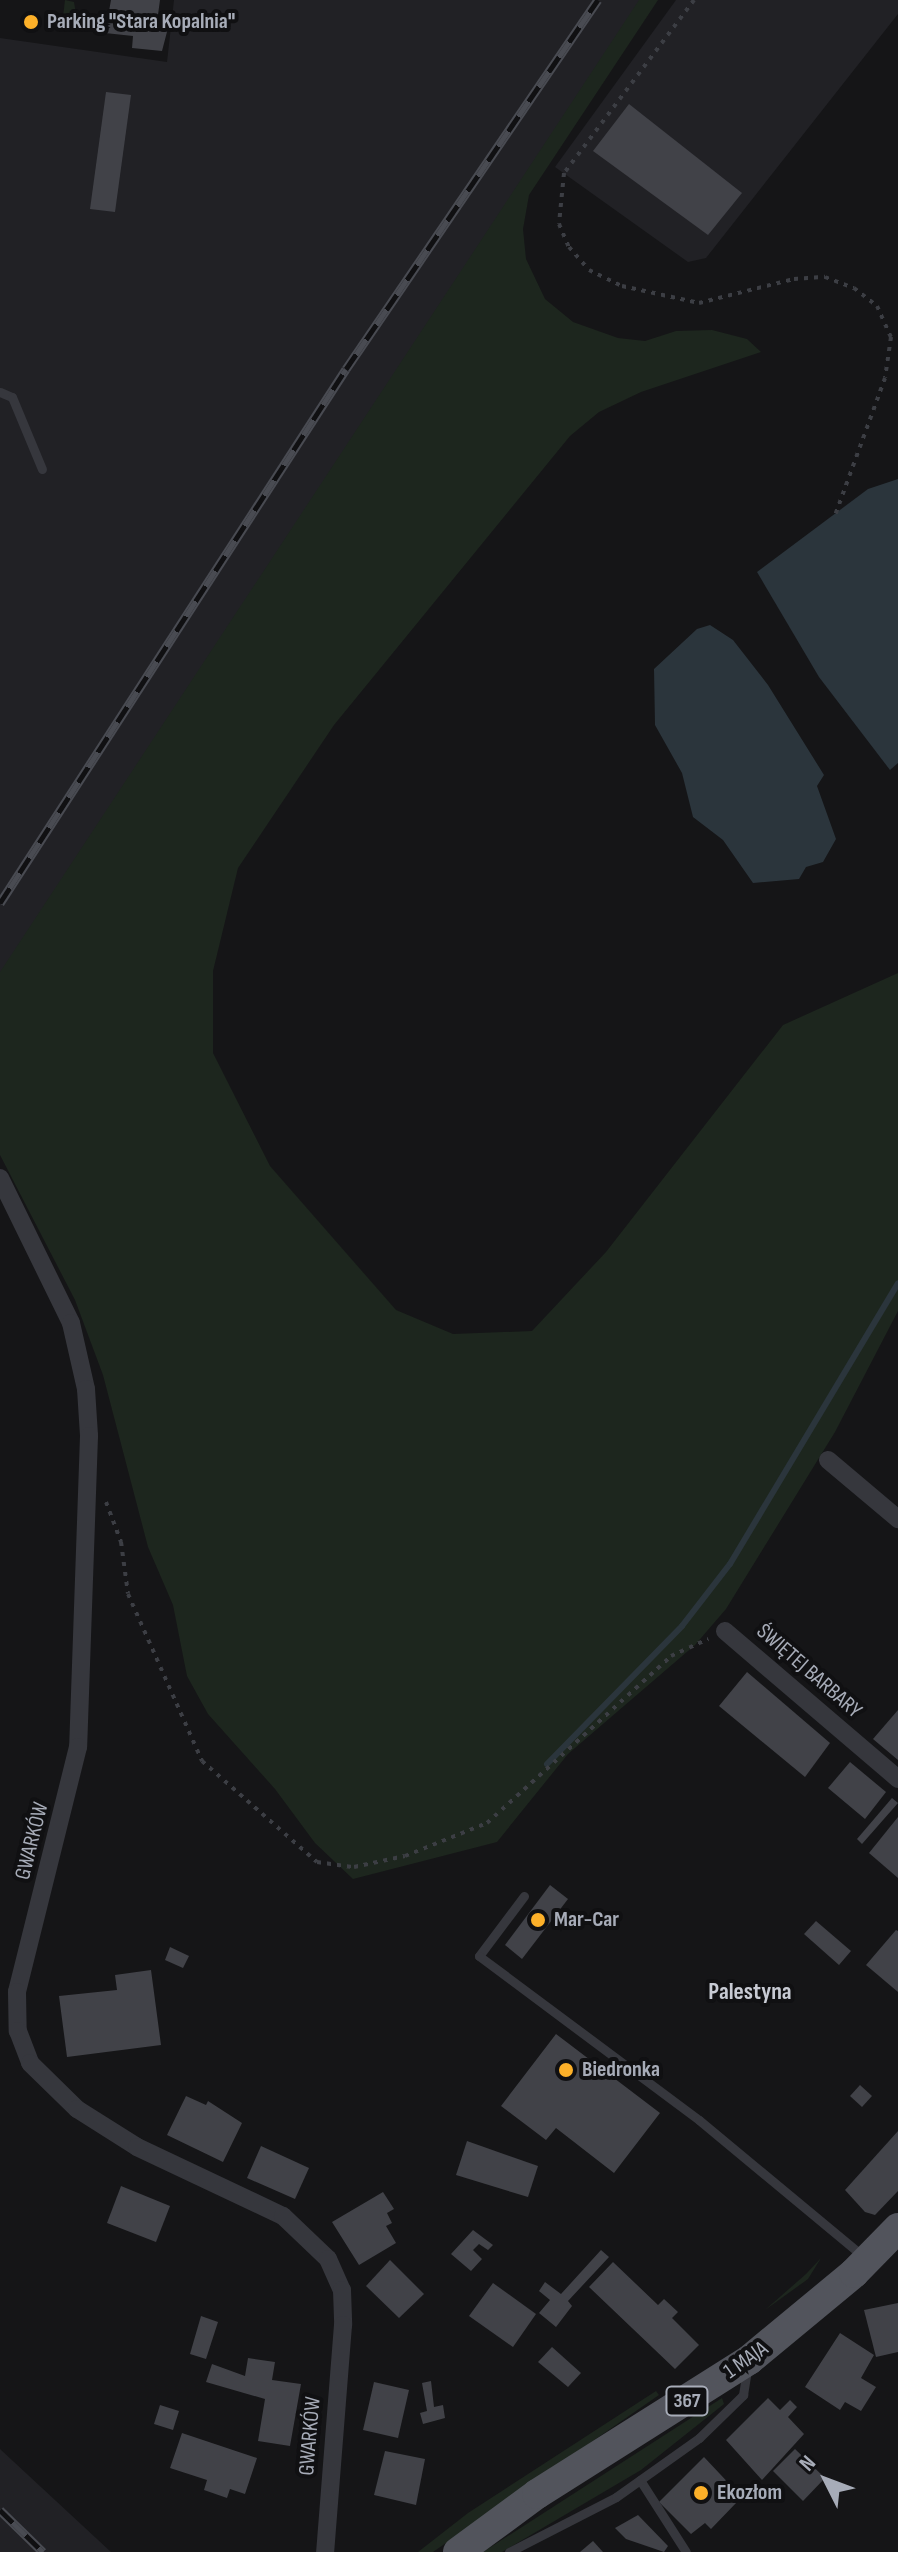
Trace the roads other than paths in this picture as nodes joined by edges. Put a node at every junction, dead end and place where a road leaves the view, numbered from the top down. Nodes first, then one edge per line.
1 (0, 392) edge
2 (42, 469) dead end
3 (0, 1178) edge
4 (828, 1460) dead end
5 (898, 1519) edge
6 (725, 1631) road end
7 (898, 1779) edge
8 (524, 1896) dead end
9 (898, 2228) edge
10 (867, 2260) junction
11 (749, 2360) junction
12 (640, 2480) junction
13 (325, 2552) edge
14 (458, 2552) edge
15 (509, 2552) edge
16 (686, 2552) edge

1 - 2 lane
3 - 13 street, GWARKÓW
4 - 5 street
6 - 7 street, ŚWIĘTEJ BARBARY
8 - 10 lane
9 - 10 main road, 1 MAJA / 367
10 - 11 main road, 1 MAJA / 367
11 - 12 lane
11 - 14 main road, 1 MAJA / 367
12 - 15 lane
12 - 16 lane

